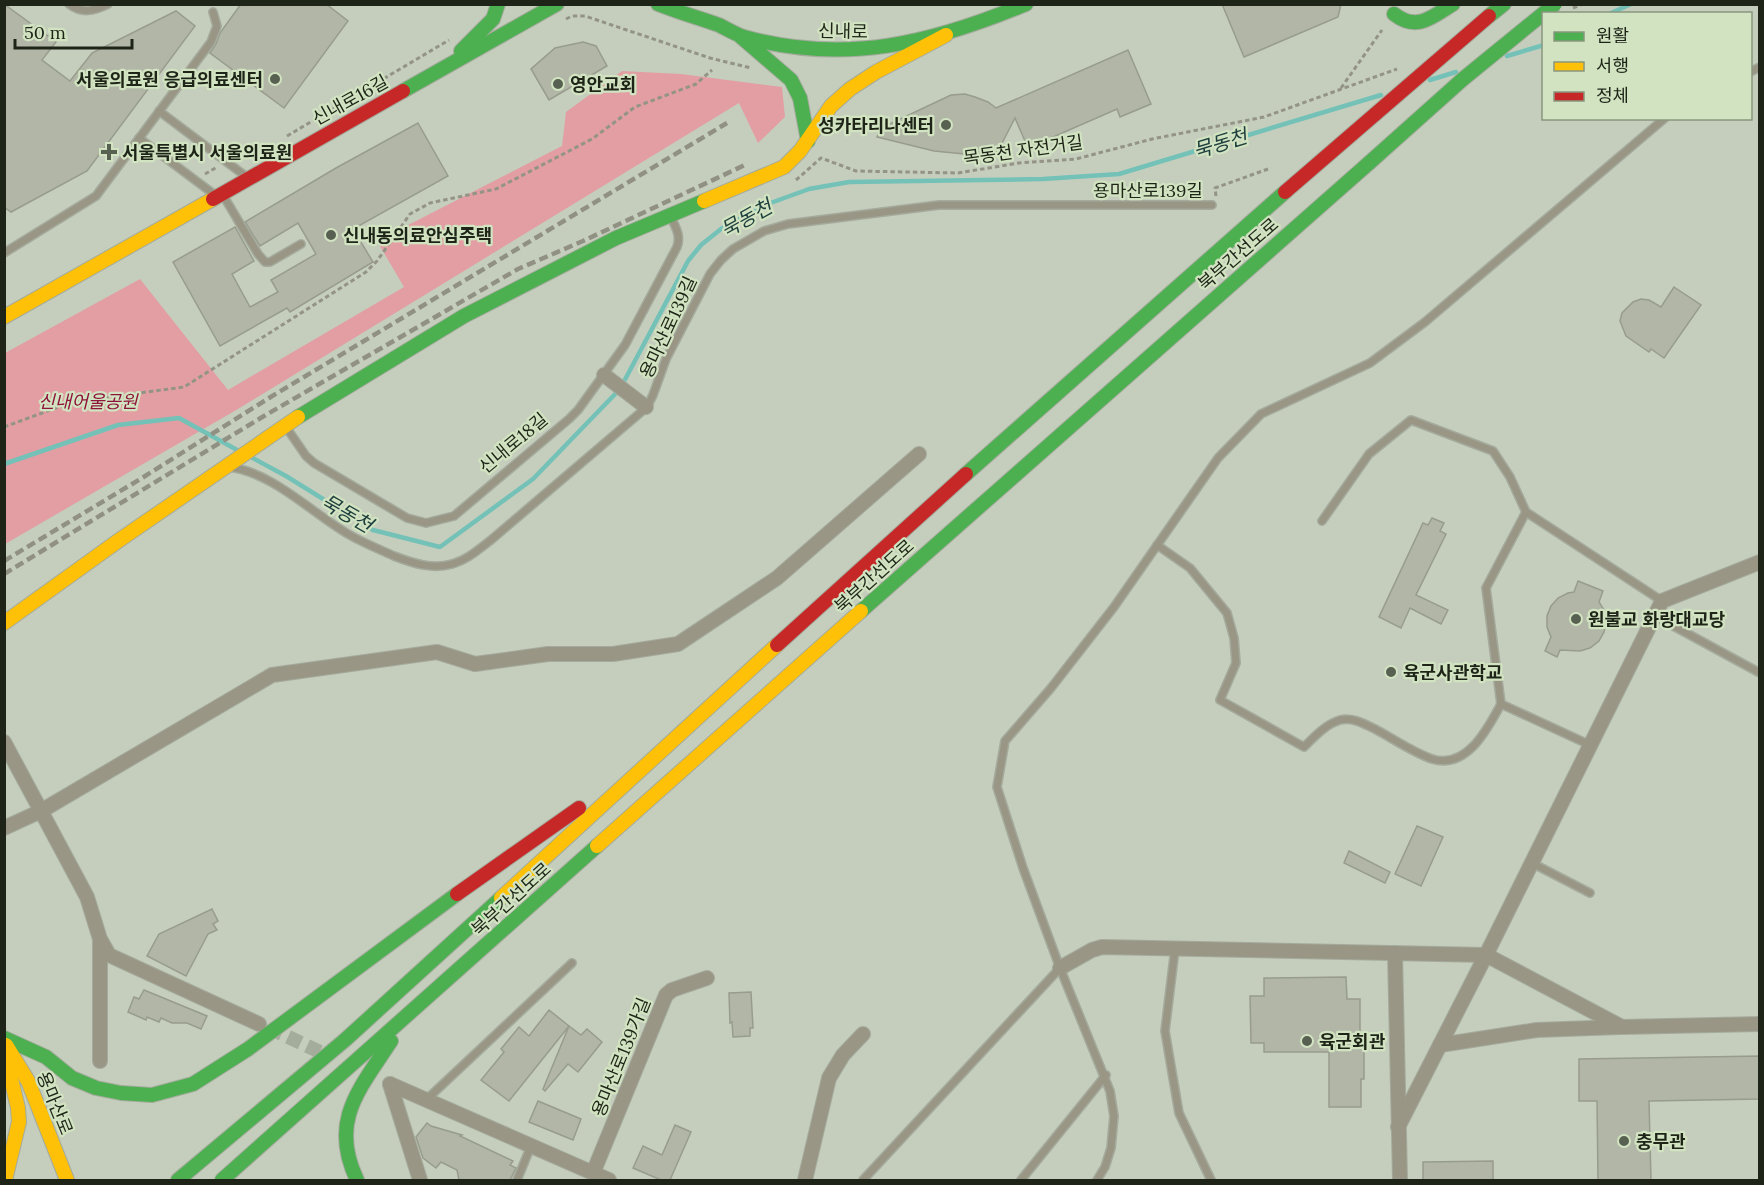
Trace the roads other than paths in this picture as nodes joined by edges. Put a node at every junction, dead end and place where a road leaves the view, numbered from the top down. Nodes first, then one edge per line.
1 (69, 4) edge
2 (108, 4) edge
3 (498, 4) edge
4 (557, 4) edge
5 (658, 4) edge
6 (684, 4) edge
7 (1026, 4) edge
8 (1453, 4) edge
9 (1504, 4) edge
10 (1391, 9) edge
11 (213, 12) dead end
12 (1542, 15) edge
13 (706, 21) junction
14 (739, 35) junction
15 (946, 35) junction
16 (443, 68) junction
17 (159, 111) junction
18 (1663, 120) edge
19 (139, 138) junction
20 (808, 141) junction
21 (248, 178) junction
22 (220, 195) junction
23 (1212, 205) dead end
24 (670, 216) junction
25 (301, 244) dead end
26 (4, 253) edge
27 (4, 317) edge
28 (604, 375) junction
29 (646, 407) junction
30 (285, 425) junction
31 (919, 454) dead end
32 (224, 467) junction
33 (1526, 512) junction
34 (1322, 521) dead end
35 (1157, 545) junction
36 (1760, 562) edge
37 (1662, 601) junction
38 (1655, 616) junction
39 (4, 623) edge
40 (1760, 673) edge
41 (1501, 704) junction
42 (4, 742) edge
43 (1590, 745) junction
44 (662, 749) junction
45 (40, 811) junction
46 (4, 828) edge
47 (1532, 863) junction
48 (1590, 893) dead end
49 (100, 939) junction
50 (1175, 949) junction
51 (1395, 953) junction
52 (1486, 955) junction
53 (572, 963) dead end
54 (1060, 968) junction
55 (707, 978) dead end
56 (407, 1016) junction
57 (259, 1024) tunnel mouth
58 (1760, 1024) edge
59 (1622, 1027) junction
60 (863, 1034) dead end
61 (4, 1040) edge
62 (1440, 1045) junction
63 (4, 1049) edge
64 (100, 1061) dead end
65 (1106, 1075) junction
66 (426, 1100) junction
67 (1398, 1127) junction
68 (531, 1146) junction
69 (593, 1173) junction
70 (5, 1180) edge
71 (67, 1180) edge
72 (178, 1180) edge
73 (222, 1180) edge
74 (357, 1180) edge
75 (420, 1180) edge
76 (517, 1180) edge
77 (609, 1180) edge
78 (805, 1180) edge
79 (863, 1180) edge
80 (1021, 1180) edge
81 (1097, 1180) edge
82 (1211, 1180) edge
83 (1400, 1180) edge

1 - 2 lane
3 - 16 main road
4 - 16 main road, 신내로16길
5 - 13 main road, 신내로
6 - 13 main road
7 - 15 main road, 신내로
8 - 10 main road
9 - 44 main road, 북부간선도로, bridge
11 - 17 lane
12 - 56 main road, 북부간선도로, bridge
13 - 14 main road, 신내로
14 - 15 main road, 신내로
14 - 20 main road
15 - 20 main road
16 - 21 main road, 신내로16길
17 - 19 lane
17 - 21 lane
18 - 35 lane
19 - 22 lane
19 - 26 lane
20 - 24 main road
21 - 22 main road, 신내로16길
22 - 25 lane
22 - 27 main road, 신내로16길
23 - 29 lane, 용마산로139길
24 - 28 lane, 신내로18길
24 - 30 main road
28 - 29 street
28 - 30 lane, 신내로18길
29 - 32 lane, 용마산로139길
30 - 32 main road
31 - 45 street
32 - 39 main road
33 - 34 lane
33 - 37 lane
33 - 41 lane
35 - 41 lane
35 - 54 lane
36 - 37 street
37 - 38 street
38 - 40 lane
38 - 43 street
41 - 43 lane
42 - 45 street
43 - 47 street
44 - 61 main road
44 - 72 main road, 북부간선도로
45 - 46 street
45 - 49 street
47 - 48 lane
47 - 52 street
49 - 57 street
49 - 64 street
50 - 51 street
50 - 54 street
50 - 82 lane
51 - 52 street
51 - 67 street
52 - 59 street
52 - 62 street
53 - 66 lane
54 - 65 lane
54 - 79 lane
55 - 69 street, 용마산로139가길
56 - 73 main road, 북부간선도로
56 - 74 main road
58 - 59 street
59 - 62 street
60 - 78 street
61 - 71 main road, 용마산로
62 - 67 street
63 - 70 main road
65 - 80 lane
65 - 81 lane
66 - 68 street
66 - 75 street
67 - 83 street
68 - 69 street
68 - 76 lane
69 - 77 street

